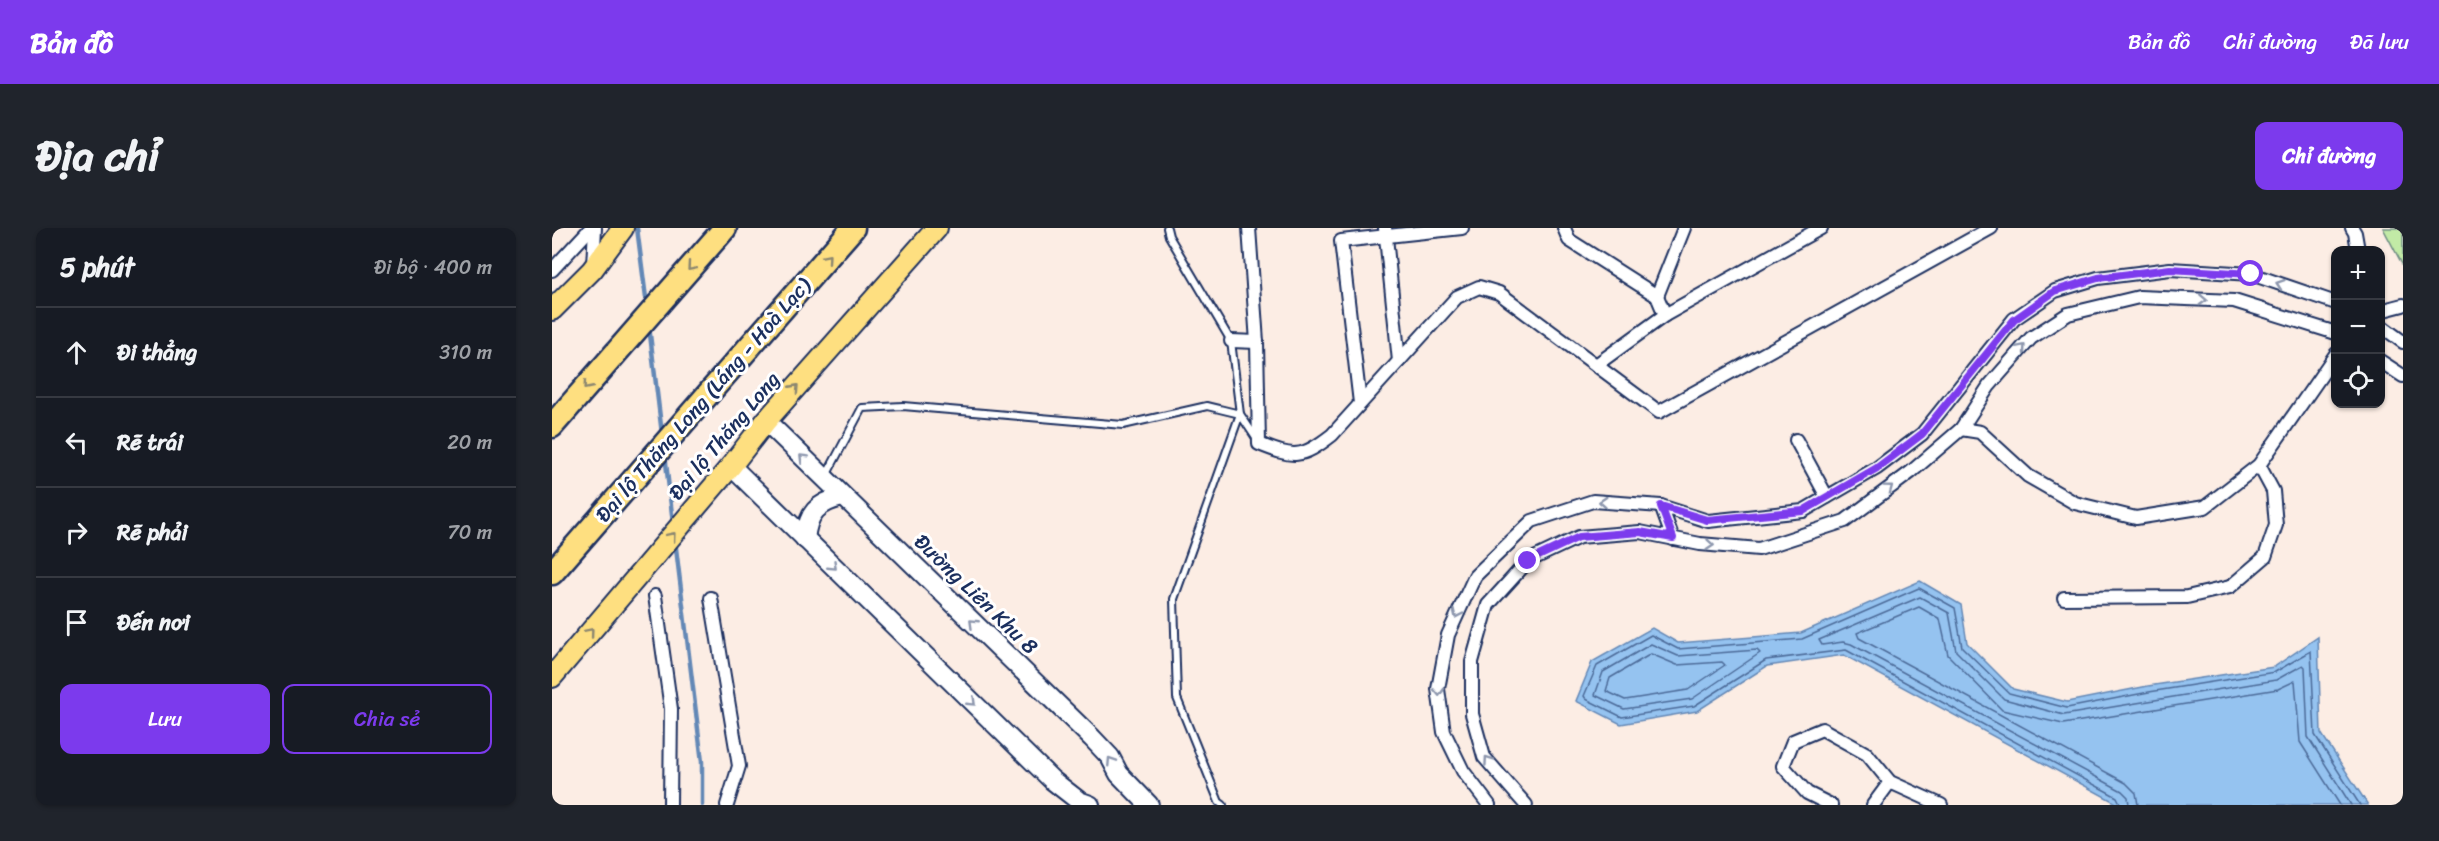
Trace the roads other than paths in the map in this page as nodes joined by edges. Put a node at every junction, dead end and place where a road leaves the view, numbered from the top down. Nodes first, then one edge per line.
1 (593, 228) edge
2 (725, 228) edge
3 (853, 228) edge
4 (937, 228) edge
5 (1167, 228) edge
6 (1249, 228) edge
7 (1462, 228) edge
8 (1564, 228) edge
9 (1684, 228) edge
10 (1821, 228) edge
11 (2352, 228) edge
12 (622, 229) edge
13 (1987, 229) edge
14 (1385, 233) edge
15 (2357, 246) edge
16 (552, 270) edge
17 (592, 270) junction
18 (1658, 296) junction
19 (2331, 301) edge
20 (2403, 305) edge
21 (552, 310) edge
22 (2385, 310) edge
23 (1665, 315) junction
24 (2385, 329) edge
25 (2331, 331) edge
26 (1232, 341) junction
27 (1257, 342) junction
28 (2403, 342) edge
29 (1399, 361) junction
30 (2331, 361) edge
31 (2385, 364) edge
32 (1596, 365) junction
33 (2403, 376) edge
34 (1360, 404) junction
35 (1240, 414) junction
36 (766, 421) junction
37 (552, 426) edge
38 (1961, 429) junction
39 (1796, 440) dead end
40 (1259, 444) junction
41 (2259, 465) junction
42 (731, 466) junction
43 (824, 480) junction
44 (842, 497) junction
45 (1827, 497) junction
46 (1661, 506) junction
47 (805, 538) junction
48 (1673, 538) junction
49 (552, 573) edge
50 (655, 596) dead end
51 (711, 598) dead end
52 (2064, 598) dead end
53 (552, 677) edge
54 (1890, 782) junction
55 (670, 805) edge
56 (727, 805) edge
57 (1090, 805) edge
58 (1149, 805) edge
59 (1223, 805) edge
60 (1489, 805) edge
61 (1526, 805) edge
62 (1831, 805) edge
63 (1873, 805) edge
64 (1941, 805) edge

1 - 16 street
1 - 17 street
2 -> 37 highway
49 -> 3 highway, Đại lộ Thăng Long (Láng - Hoà Lạc)
36 -> 4 main road, Đại lộ Thăng Long
5 - 26 lane
6 - 27 street
7 - 14 street
8 - 18 street
9 - 18 street
10 - 23 street
11 - 15 street
12 - 17 main road
13 - 32 street
14 - 29 street
14 - 34 street
17 - 21 main road
18 - 23 street
19 -> 45 street
20 - 22 street
23 - 32 street
24 - 28 street
38 -> 25 street
26 - 27 street
26 - 35 lane
27 - 40 street
29 - 32 street
29 - 34 street
30 - 41 street
31 - 33 street
34 - 40 street
35 - 40 lane
35 - 43 lane
35 - 59 lane
36 - 42 main road, Đại lộ Thăng Long
43 -> 36 street, Đường Liên Khu 8
38 - 41 street
48 -> 38 street
39 - 45 street
41 - 52 street
42 - 47 street
53 -> 42 main road, Đại lộ Thăng Long
43 - 44 street, Đường Liên Khu 8
44 - 47 street
58 -> 44 street, Đường Liên Khu 8
45 - 46 street
46 - 48 street
46 -> 60 street
47 -> 57 street
61 -> 48 street
50 - 55 street
51 - 56 street
54 - 62 street
54 - 63 street
54 - 64 street

